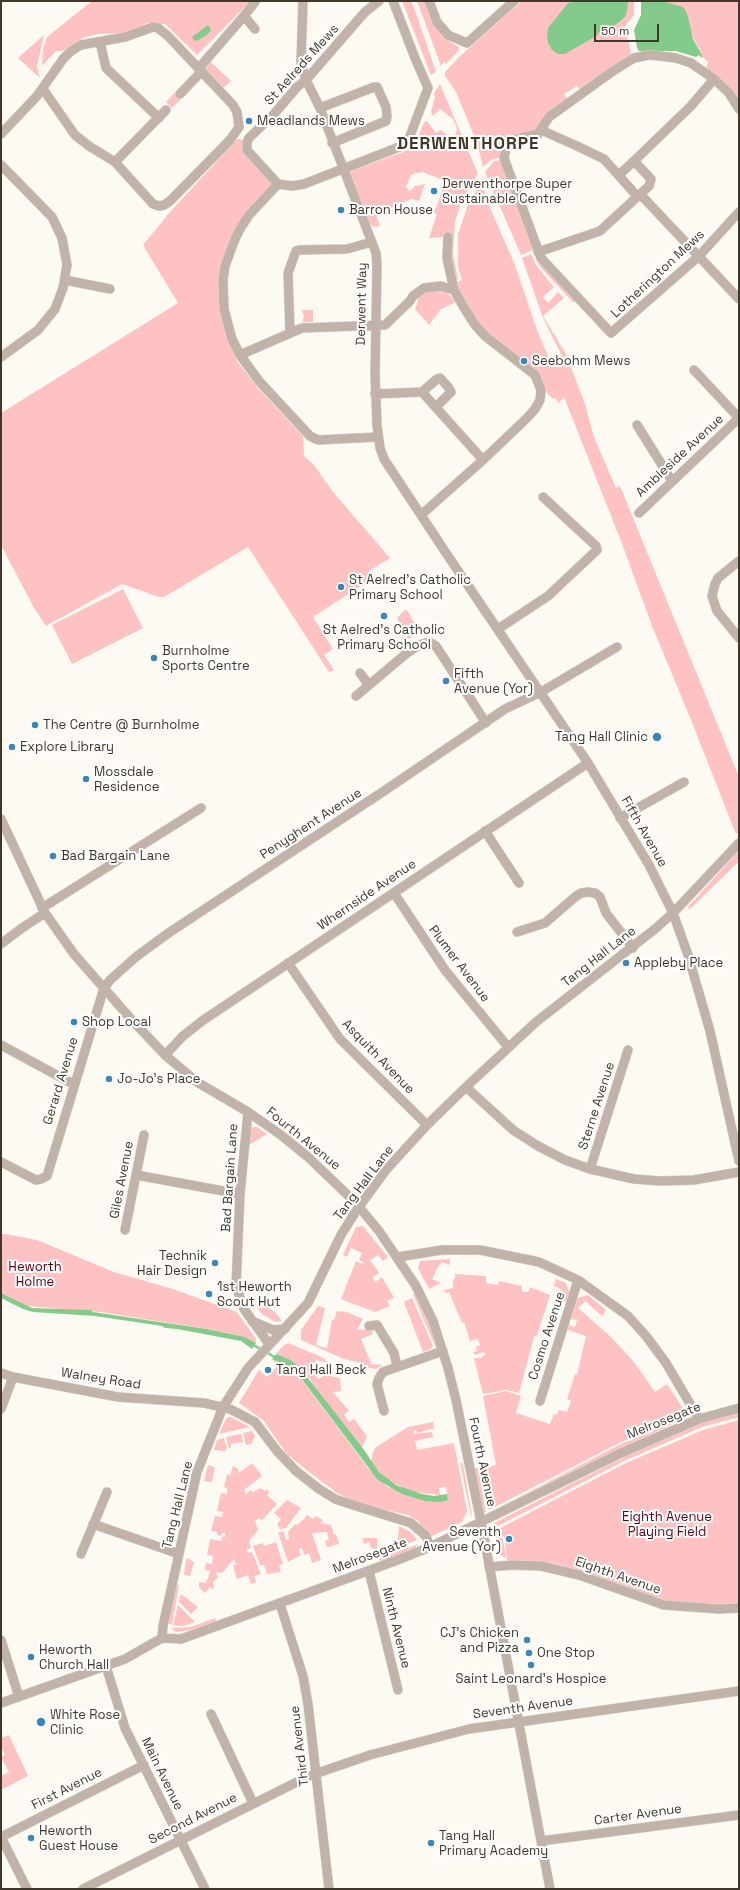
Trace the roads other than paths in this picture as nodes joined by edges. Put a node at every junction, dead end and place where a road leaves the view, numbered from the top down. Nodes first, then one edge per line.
1 (303, 1) edge
2 (379, 1) edge
3 (393, 1) edge
4 (429, 1) edge
5 (514, 1) edge
6 (255, 2) dead end
7 (244, 16) junction
8 (255, 29) dead end
9 (100, 42) junction
10 (200, 70) junction
11 (714, 79) junction
12 (306, 80) junction
13 (42, 89) junction
14 (180, 94) dead end
15 (320, 108) junction
16 (739, 109) edge
17 (166, 110) dead end
18 (159, 118) junction
19 (541, 130) junction
20 (1, 134) edge
21 (332, 143) junction
22 (634, 161) junction
23 (115, 162) junction
24 (1, 165) edge
25 (343, 169) junction
26 (619, 175) junction
27 (278, 184) junction
28 (639, 195) junction
29 (739, 212) edge
30 (448, 237) dead end
31 (372, 242) junction
32 (538, 252) junction
33 (699, 256) junction
34 (65, 280) junction
35 (110, 289) dead end
36 (454, 290) junction
37 (739, 299) edge
38 (375, 327) junction
39 (290, 332) junction
40 (240, 355) junction
41 (1, 356) edge
42 (694, 370) dead end
43 (422, 392) junction
44 (375, 394) junction
45 (436, 407) junction
46 (739, 418) edge
47 (636, 425) dead end
48 (378, 437) junction
49 (483, 460) junction
50 (672, 482) junction
51 (543, 497) dead end
52 (639, 513) dead end
53 (421, 515) junction
54 (446, 553) joint
55 (739, 561) edge
56 (498, 629) junction
57 (739, 638) edge
58 (617, 647) dead end
59 (360, 672) dead end
60 (369, 685) junction
61 (541, 692) junction
62 (356, 696) dead end
63 (486, 722) junction
64 (588, 763) junction
65 (684, 782) dead end
66 (201, 808) dead end
67 (620, 818) junction
68 (1, 819) edge
69 (485, 831) junction
70 (739, 843) edge
71 (519, 884) dead end
72 (394, 893) junction
73 (44, 911) junction
74 (673, 913) junction
75 (517, 932) dead end
76 (1, 944) edge
77 (633, 948) junction
78 (288, 963) junction
79 (104, 988) junction
80 (1, 1045) edge
81 (508, 1047) junction
82 (628, 1050) dead end
83 (165, 1055) junction
84 (73, 1084) junction
85 (466, 1087) junction
86 (248, 1112) junction
87 (427, 1125) junction
88 (144, 1135) dead end
89 (739, 1161) edge
90 (1, 1162) edge
91 (590, 1169) junction
92 (739, 1172) edge
93 (136, 1175) junction
94 (240, 1194) junction
95 (358, 1208) junction
96 (125, 1230) dead end
97 (398, 1257) junction
98 (578, 1280) junction
99 (252, 1321) junction
100 (375, 1323) dead end
101 (285, 1329) junction
102 (269, 1344) junction
103 (443, 1351) junction
104 (397, 1366) junction
105 (1, 1373) edge
106 (13, 1377) junction
107 (540, 1400) dead end
108 (392, 1401) dead end
109 (223, 1407) junction
110 (739, 1408) edge
111 (1, 1410) edge
112 (699, 1418) junction
113 (106, 1492) dead end
114 (481, 1522) junction
115 (93, 1524) junction
116 (430, 1547) junction
117 (80, 1554) dead end
118 (179, 1554) junction
119 (489, 1567) junction
120 (369, 1571) junction
121 (280, 1604) junction
122 (739, 1608) edge
123 (162, 1638) junction
124 (1, 1640) edge
125 (106, 1666) junction
126 (398, 1690) dead end
127 (739, 1691) edge
128 (19, 1697) junction
129 (1, 1703) edge
130 (211, 1714) dead end
131 (519, 1722) junction
132 (144, 1765) junction
133 (316, 1773) junction
134 (253, 1803) junction
135 (739, 1815) edge
136 (1, 1837) edge
137 (181, 1841) junction
138 (541, 1841) junction
139 (27, 1889) edge
140 (83, 1889) edge
141 (205, 1889) edge
142 (329, 1889) edge
143 (550, 1889) edge

1 - 12 street, Derwent Way
2 - 12 street, St Aelreds Mews
3 - 25 street
4 - 5 street
6 - 7 street
7 - 8 street
7 - 10 street
9 - 10 street
9 - 13 street
9 - 18 street
10 - 14 street
10 - 23 street
11 - 16 street
11 - 19 street
11 - 22 street
12 - 15 street, Derwent Way
12 - 27 street, St Aelreds Mews
13 - 20 street
13 - 23 street
15 - 21 street, Derwent Way
15 - 21 street
17 - 18 street
18 - 23 street
19 - 26 street
19 - 32 street, Lotherington Mews
21 - 25 street, Derwent Way
22 - 26 street
22 - 28 street
24 - 34 street
25 - 27 street
25 - 31 street, Derwent Way
26 - 28 street
27 - 40 street
28 - 32 street
28 - 33 street
29 - 33 street, Lotherington Mews
30 - 36 street
31 - 38 street, Derwent Way
31 - 39 street
32 - 33 street, Lotherington Mews
33 - 37 street
34 - 35 street
34 - 41 street
36 - 38 street
36 - 49 street
38 - 39 street
38 - 44 street, Derwent Way
39 - 40 street
40 - 48 street
42 - 46 street
43 - 44 street
43 - 45 street
43 - 45 street
44 - 48 street, Derwent Way
45 - 49 street
46 - 50 street, Ambleside Avenue
47 - 50 street
48 - 53 street, Derwent Way
49 - 53 street
50 - 52 street, Ambleside Avenue
51 - 56 street
53 - 54 street, Derwent Way
54 - 56 street, Fifth Avenue
55 - 57 street
56 - 61 street, Fifth Avenue
58 - 61 street, Penyghent Avenue
59 - 60 street
60 - 62 street
60 - 63 street
61 - 63 street, Penyghent Avenue
61 - 64 street, Fifth Avenue
63 - 79 street, Penyghent Avenue
64 - 67 street, Fifth Avenue
64 - 69 street, Whernside Avenue
65 - 67 street
66 - 73 street
67 - 74 street, Fifth Avenue
68 - 73 street, Bad Bargain Lane
69 - 71 street
69 - 72 street, Whernside Avenue
70 - 74 street, Tang Hall Lane
72 - 78 street, Whernside Avenue
72 - 81 street, Plumer Avenue
73 - 76 street
73 - 79 street, Bad Bargain Lane
74 - 77 street, Tang Hall Lane
74 - 89 street, Fifth Avenue
75 - 77 street
77 - 81 street, Tang Hall Lane
78 - 83 street, Whernside Avenue
78 - 87 street, Asquith Avenue
79 - 83 street, Bad Bargain Lane
79 - 84 street, Gerard Avenue
80 - 84 street
81 - 85 street, Tang Hall Lane
82 - 91 street, Sterne Avenue
83 - 86 street, Bad Bargain Lane
84 - 90 street, Gerard Avenue
85 - 87 street, Tang Hall Lane
85 - 91 street
86 - 94 street, Bad Bargain Lane
86 - 95 street, Fourth Avenue
87 - 95 street, Tang Hall Lane
88 - 93 street, Giles Avenue
91 - 92 street
93 - 94 street
93 - 96 street, Giles Avenue
94 - 99 street, Bad Bargain Lane
95 - 97 street, Fourth Avenue
95 - 101 street, Tang Hall Lane
97 - 98 street
97 - 103 street, Fourth Avenue
98 - 107 street, Cosmo Avenue
98 - 112 street
99 - 101 street
99 - 102 street, Bad Bargain Lane
100 - 104 street
101 - 102 street, Tang Hall Lane
102 - 109 street, Tang Hall Lane
103 - 104 street
103 - 114 street, Fourth Avenue
104 - 108 street
105 - 106 street, Walney Road
106 - 109 street, Walney Road
106 - 111 street
109 - 116 street, Walney Road
109 - 118 street, Tang Hall Lane
110 - 112 street, Melrosegate
112 - 114 street, Melrosegate
113 - 115 street
114 - 116 street, Melrosegate
114 - 119 street, Fourth Avenue
115 - 117 street
115 - 118 street
116 - 120 street, Melrosegate
118 - 123 street, Tang Hall Lane
119 - 122 street, Eighth Avenue
119 - 131 street, Fourth Avenue
120 - 121 street, Melrosegate
120 - 126 street, Ninth Avenue
121 - 123 street, Melrosegate
121 - 133 street, Third Avenue
123 - 125 street
124 - 128 street
125 - 128 street
125 - 132 street, Main Avenue
127 - 131 street, Seventh Avenue
128 - 129 street
130 - 134 street
131 - 133 street, Seventh Avenue
131 - 138 street, Fourth Avenue
132 - 136 street, First Avenue
132 - 137 street, Main Avenue
133 - 134 street, Second Avenue
133 - 142 street, Third Avenue
134 - 137 street, Second Avenue
135 - 138 street, Carter Avenue
136 - 139 street
137 - 140 street, Second Avenue
137 - 141 street, Main Avenue
138 - 143 street, Fourth Avenue

